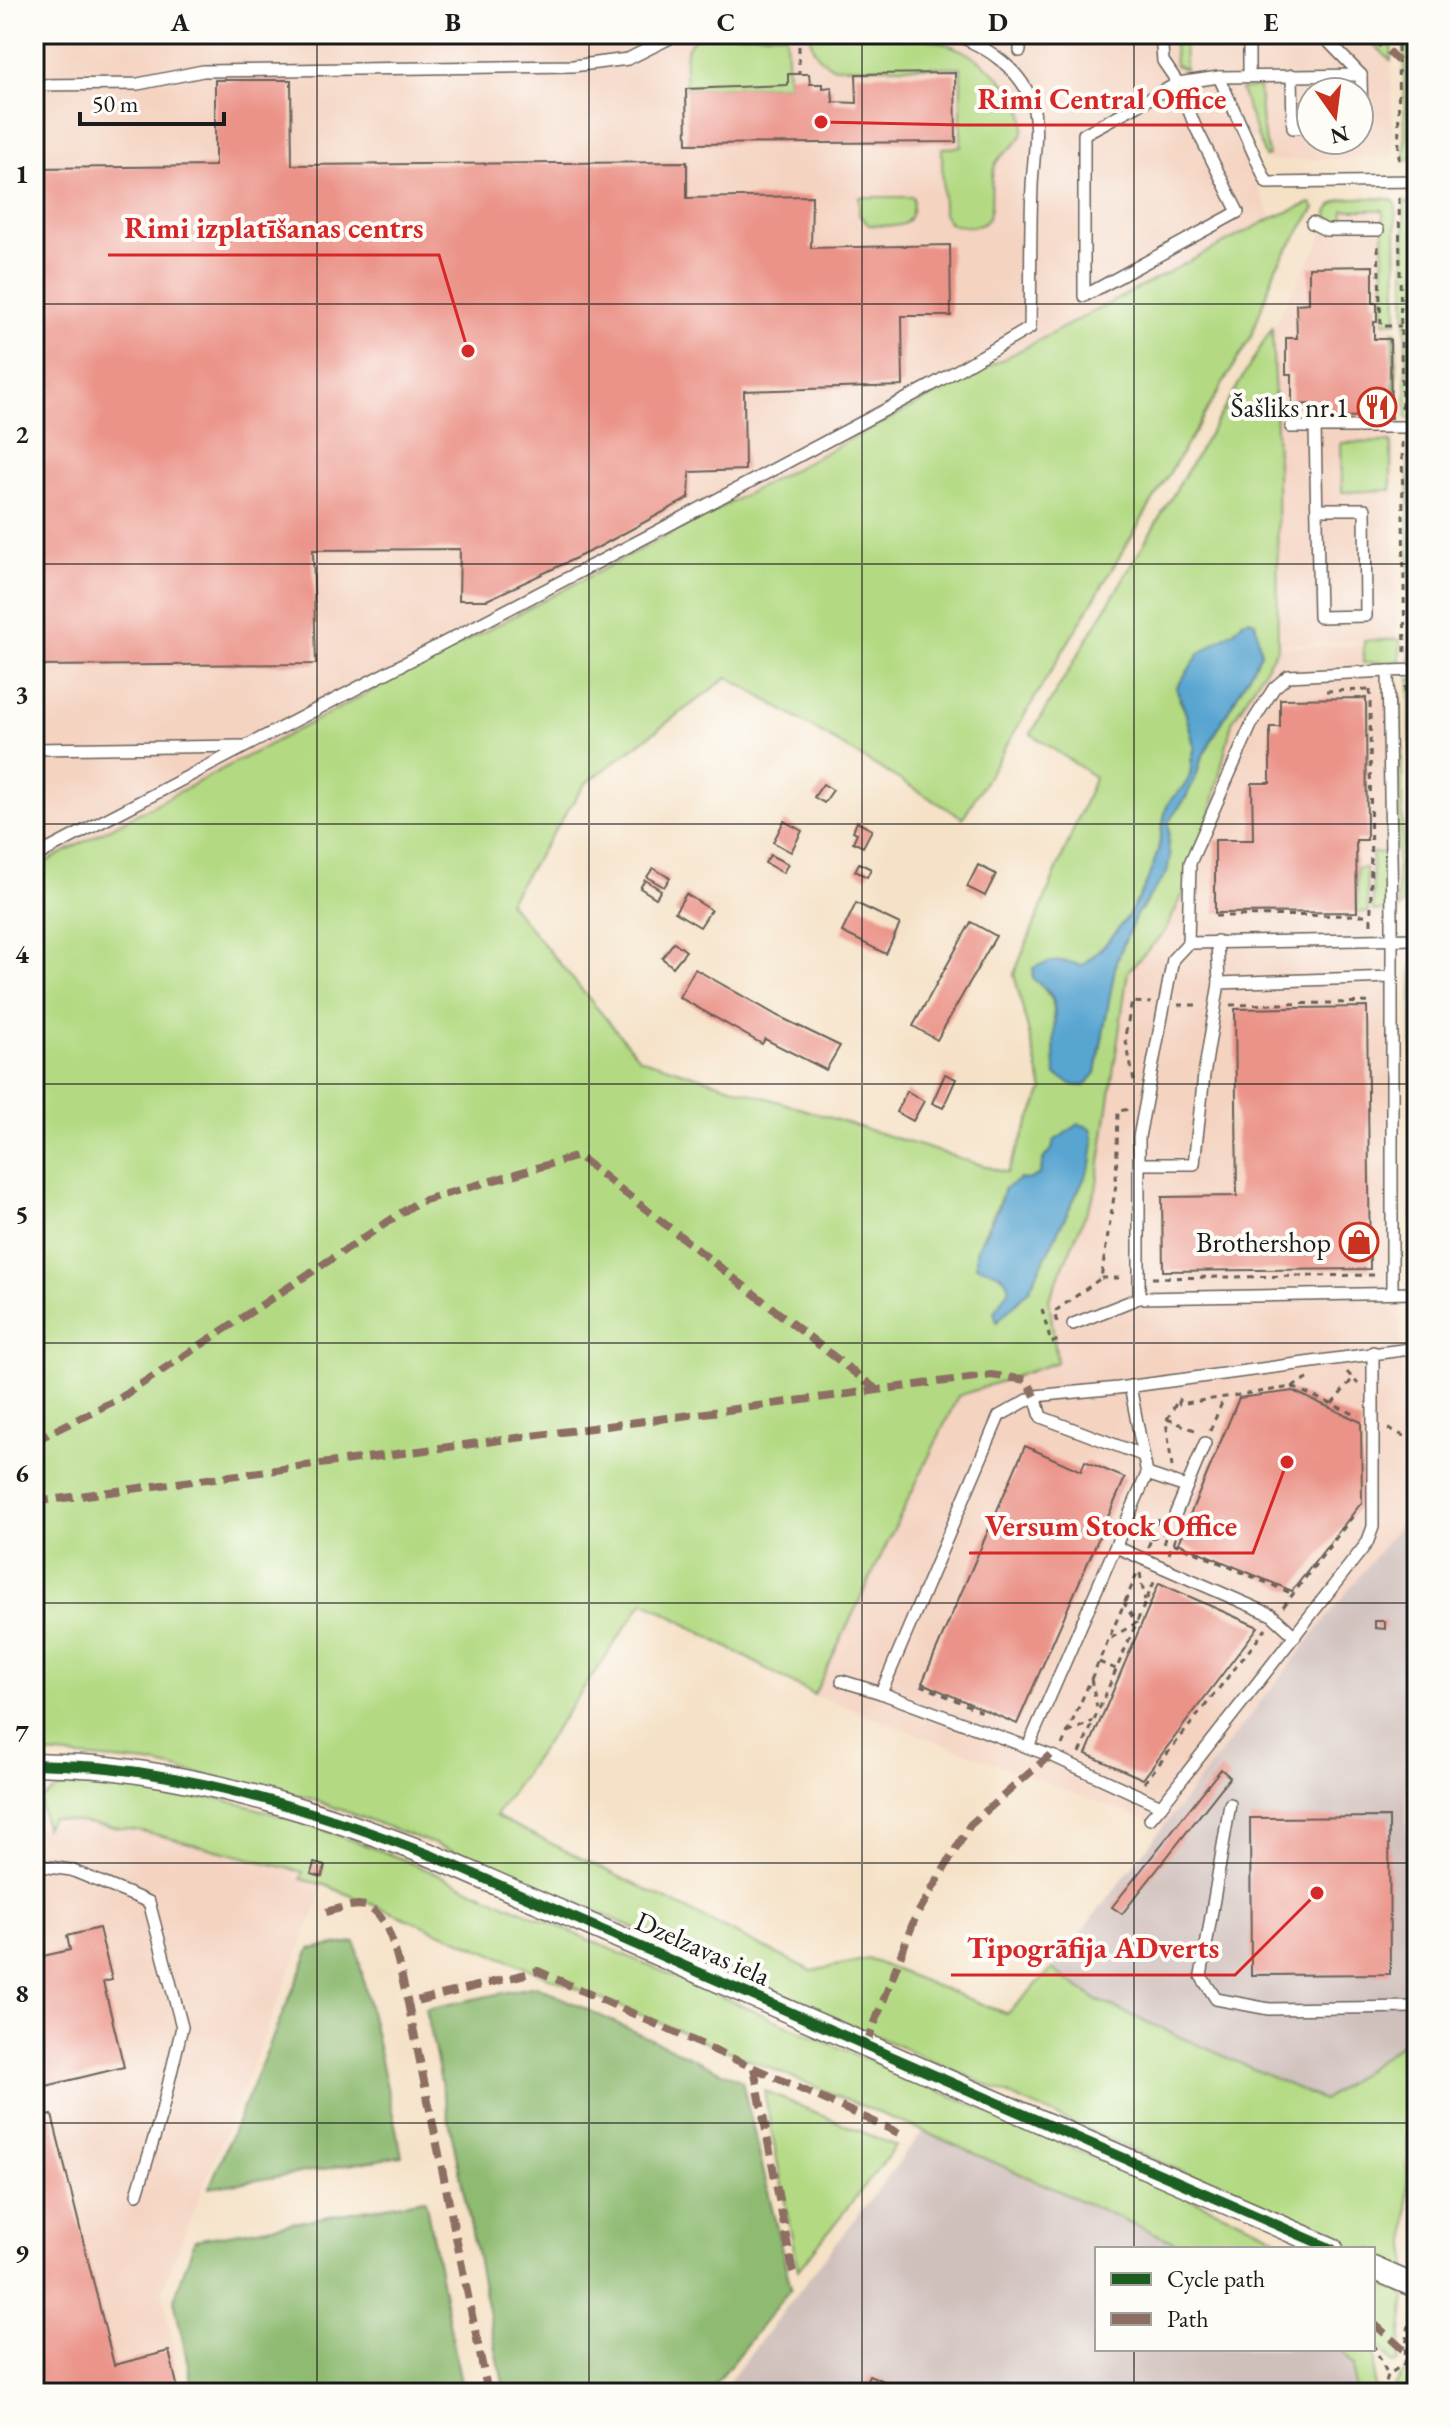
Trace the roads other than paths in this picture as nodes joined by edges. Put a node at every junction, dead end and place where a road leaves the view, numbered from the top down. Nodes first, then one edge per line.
1 (678, 34) edge
2 (953, 34) edge
3 (1020, 34) edge
4 (1161, 34) edge
5 (1249, 34) edge
6 (1321, 34) edge
7 (1020, 51) dead end
8 (1292, 75) junction
9 (1361, 75) joint
10 (1249, 76) junction
11 (1219, 77) junction
12 (1178, 83) junction
13 (34, 85) edge
14 (1295, 128) edge
15 (1417, 181) edge
16 (1312, 223) dead end
17 (1378, 230) road end
18 (1291, 427) dead end
19 (1315, 427) junction
20 (1417, 427) edge
21 (1317, 509) junction
22 (1417, 670) edge
23 (1388, 671) junction
24 (249, 746) junction
25 (34, 749) edge
26 (34, 857) edge
27 (1392, 939) junction
28 (1417, 939) edge
29 (1217, 941) junction
30 (1188, 943) junction
31 (1392, 977) junction
32 (1219, 983) junction
33 (1139, 1164) junction
34 (1392, 1293) junction
35 (1417, 1293) edge
36 (1139, 1298) junction
37 (1073, 1324) road end
38 (1417, 1348) edge
39 (1373, 1352) junction
40 (1130, 1386) junction
41 (1035, 1396) junction
42 (1205, 1443) dead end
43 (1142, 1455) junction
44 (1147, 1474) junction
45 (1186, 1487) junction
46 (1177, 1520) road end
47 (1116, 1547) junction
48 (1295, 1636) junction
49 (842, 1681) dead end
50 (881, 1693) junction
51 (1028, 1747) junction
52 (34, 1764) edge
53 (1230, 1804) dead end
54 (1161, 1806) junction
55 (1150, 1819) dead end
56 (34, 1865) edge
57 (1417, 2007) edge
58 (137, 2194) dead end
59 (1327, 2247) edge
60 (1375, 2269) edge
61 (1415, 2292) edge

1 - 13 lane
2 - 24 lane
3 - 7 lane
4 - 12 lane
5 - 10 lane
6 - 9 lane
8 - 9 lane
8 - 10 lane
8 - 14 lane
10 - 11 lane
11 - 12 lane
11 - 15 lane
12 - 12 lane
16 - 17 lane
18 - 19 lane
19 - 20 lane
19 - 21 lane
21 - 21 lane
22 - 23 lane
23 - 27 lane
23 - 30 lane
24 - 25 lane
24 - 26 lane
27 - 28 lane
27 - 29 lane
27 - 31 lane
29 - 30 lane
29 - 32 lane
30 - 33 lane
31 - 32 lane
31 - 34 lane
32 - 33 lane
33 - 36 lane
34 - 35 lane
34 - 36 lane
36 - 37 lane
38 - 39 lane
39 - 40 lane
39 - 48 lane
40 - 41 lane
40 - 43 lane
41 - 43 lane
41 - 50 lane
42 - 45 lane
43 - 44 lane
44 - 45 lane
44 - 47 lane
45 - 46 lane
47 - 48 lane
47 - 51 lane
48 - 54 lane
49 - 50 lane
50 - 51 lane
51 - 54 lane
52 - 59 street, Dzelzavas iela
53 - 57 lane
54 - 55 lane
56 - 58 lane
60 - 61 street

